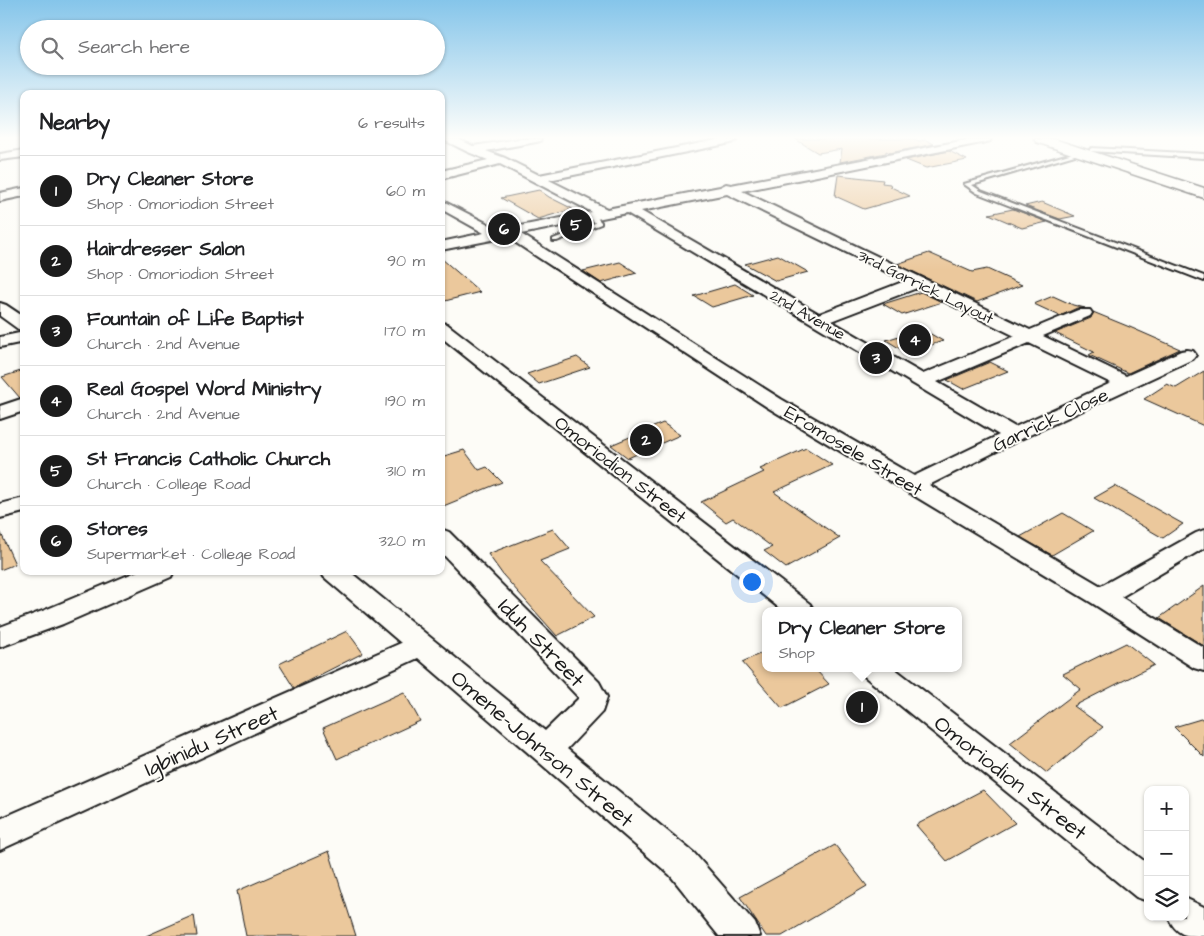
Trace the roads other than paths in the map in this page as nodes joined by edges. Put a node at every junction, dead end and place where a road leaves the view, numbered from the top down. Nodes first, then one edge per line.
1 (543, 183) edge
2 (754, 183) edge
3 (972, 183) edge
4 (1175, 183) edge
5 (1187, 183) edge
6 (726, 188) junction
7 (1204, 188) edge
8 (20, 193) edge
9 (1204, 193) edge
10 (0, 198) edge
11 (445, 206) edge
12 (626, 208) junction
13 (598, 214) junction
14 (502, 233) junction
15 (555, 240) dead end
16 (445, 245) edge
17 (1204, 279) edge
18 (918, 282) junction
19 (0, 308) edge
20 (1084, 313) dead end
21 (817, 320) junction
22 (20, 322) edge
23 (445, 331) edge
24 (1029, 337) junction
25 (20, 338) edge
26 (0, 342) edge
27 (1187, 355) dead end
28 (923, 381) junction
29 (1125, 383) junction
30 (20, 406) edge
31 (0, 413) edge
32 (1014, 434) junction
33 (913, 485) junction
34 (20, 506) edge
35 (0, 511) edge
36 (1204, 538) edge
37 (445, 541) edge
38 (153, 575) edge
39 (338, 575) edge
40 (1100, 597) junction
41 (796, 607) edge
42 (0, 637) edge
43 (421, 645) junction
44 (1204, 661) edge
45 (879, 672) edge
46 (546, 750) junction
47 (0, 835) edge
48 (1144, 882) edge
49 (1189, 918) edge
50 (1204, 929) edge
51 (742, 936) edge

1 - 13 street
2 - 6 street
3 - 17 lane
4 - 9 main road
5 - 7 main road
6 - 12 street
6 - 18 street, 3rd Garrick Layout
8 - 10 street
11 - 14 street, Eromosele Street
12 - 13 street
12 - 21 street, 2nd Avenue
13 - 14 street
13 - 15 lane
14 - 16 street
14 - 33 street, Eromosele Street
18 - 21 street
18 - 24 street, 3rd Garrick Layout
19 - 22 street
20 - 24 street
21 - 28 street, 2nd Avenue
23 - 41 street, Omoriodion Street
24 - 28 street
24 - 29 street, 3rd Garrick Layout
25 - 26 street
27 - 29 street, Garrick Close
28 - 32 street, 2nd Avenue
29 - 32 street, Garrick Close
30 - 31 street
32 - 33 street, Garrick Close
33 - 40 street, Eromosele Street
34 - 35 street
36 - 40 street
37 - 46 street, Iduh Street
38 - 42 street
39 - 43 street, Omene-Johnson Street
40 - 44 street, Eromosele Street
43 - 46 street, Omene-Johnson Street
43 - 47 street, Igbinidu Street
45 - 48 street, Omoriodion Street
46 - 51 street, Omene-Johnson Street
49 - 50 street

